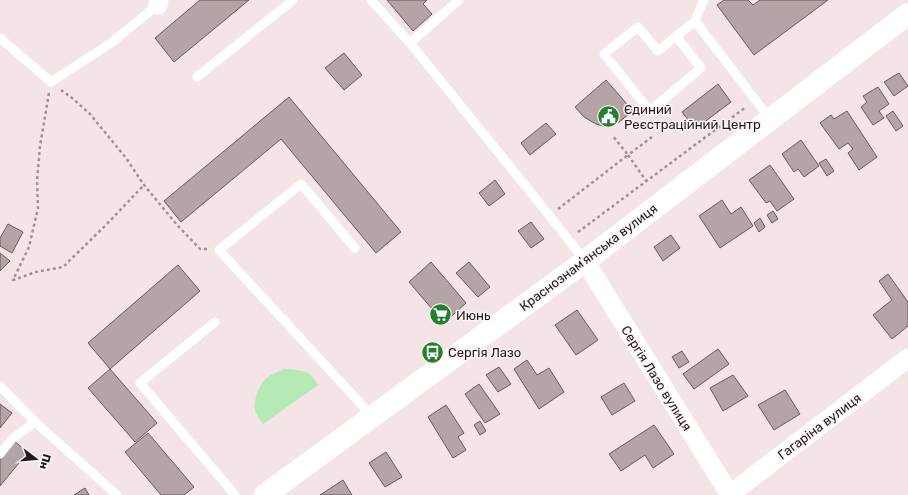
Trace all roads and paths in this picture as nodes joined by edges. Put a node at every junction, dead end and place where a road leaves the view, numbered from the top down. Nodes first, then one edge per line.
1 (293, 0) edge
2 (371, 0) edge
3 (459, 0) edge
4 (704, 0) edge
5 (161, 2) edge
6 (908, 14) edge
7 (695, 21) junction
8 (676, 36) junction
9 (0, 38) edge
10 (410, 43) junction
11 (197, 77) dead end
12 (51, 82) junction
13 (756, 100) junction
14 (770, 119) junction
15 (613, 136) dead end
16 (652, 137) dead end
17 (628, 155) junction
18 (647, 182) junction
19 (144, 185) junction
20 (549, 215) junction
21 (568, 240) junction
22 (355, 248) dead end
23 (219, 250) junction
24 (584, 261) junction
25 (214, 322) dead end
26 (908, 358) edge
27 (0, 386) edge
28 (373, 417) junction
29 (36, 422) junction
30 (0, 454) edge
31 (117, 495) edge
32 (235, 495) edge
33 (265, 495) edge
34 (730, 495) edge

1 - 11 lane
2 - 10 lane
3 - 10 lane
4 - 7 lane
5 - 12 lane
6 - 14 street, Краснознамʼянська вулиця
7 - 8 lane
7 - 13 lane
8 - 8 lane
9 - 12 lane
10 - 20 lane
12 - 19 path
12 - 19 path
13 - 14 lane
13 - 18 path
14 - 24 street, Краснознамʼянська вулиця
15 - 17 path
16 - 17 path
17 - 18 path
17 - 20 path
18 - 21 path
19 - 23 path
20 - 21 lane
21 - 24 lane
22 - 23 lane
23 - 28 lane
24 - 28 street, Краснознамʼянська вулиця
24 - 34 street, Сергія Лазо вулиця
25 - 32 lane
26 - 34 street, Гагаріна вулиця
27 - 29 lane
28 - 33 street, Краснознамʼянська вулиця
29 - 30 lane
29 - 31 lane

